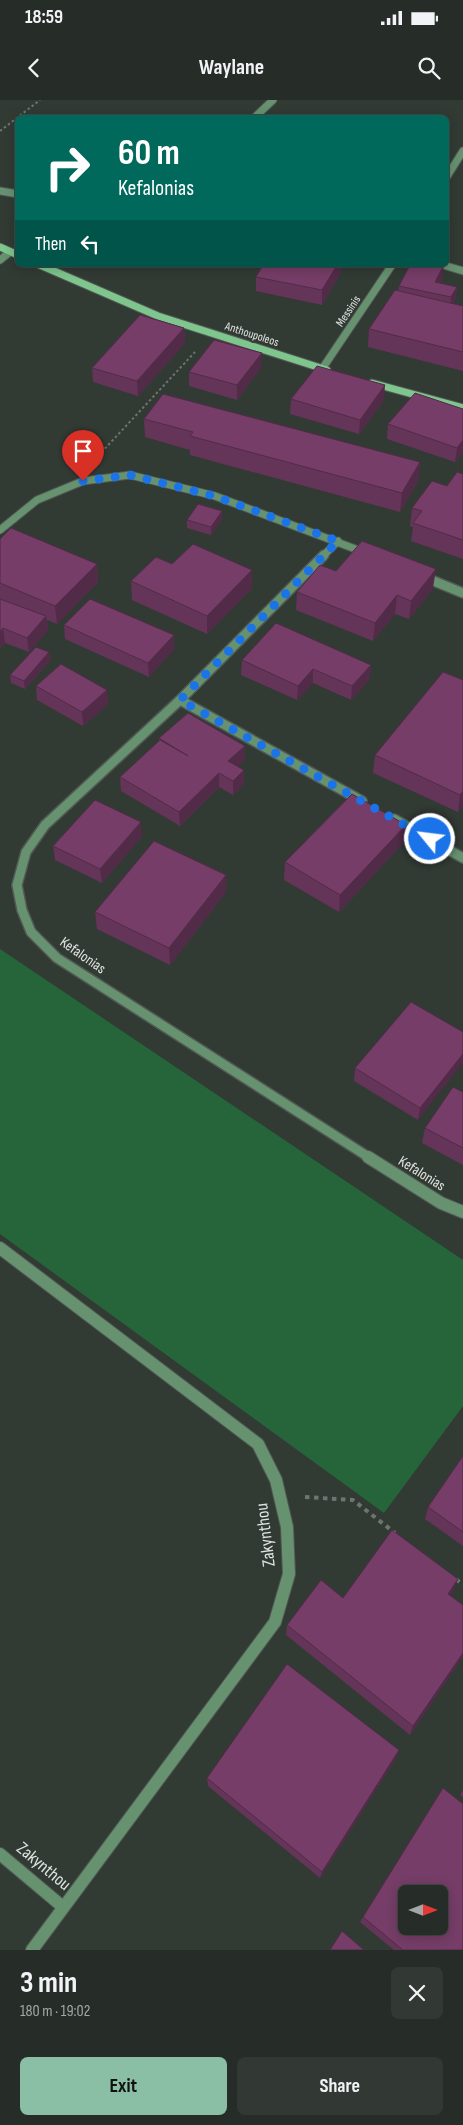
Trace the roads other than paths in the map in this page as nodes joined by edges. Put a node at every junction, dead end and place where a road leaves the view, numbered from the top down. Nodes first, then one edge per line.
1 (273, 100) edge
2 (257, 115) edge
3 (463, 151) edge
4 (449, 173) edge
5 (0, 191) edge
6 (15, 194) edge
7 (0, 247) edge
8 (10, 252) junction
9 (15, 254) edge
10 (0, 260) edge
11 (45, 267) edge
12 (391, 267) edge
13 (449, 267) edge
14 (463, 271) edge
15 (322, 369) junction
16 (331, 371) edge
17 (366, 381) edge
18 (463, 408) edge
19 (0, 530) edge
20 (338, 541) junction
21 (373, 556) edge
22 (418, 574) edge
23 (463, 593) edge
24 (180, 700) junction
25 (369, 805) edge
26 (386, 815) edge
27 (463, 858) edge
28 (463, 1212) edge
29 (0, 1248) edge
30 (0, 1854) edge
31 (63, 1908) junction
32 (32, 1950) edge

1 - 2 street
3 - 4 street
5 - 6 street
7 - 8 street
8 - 9 street
8 - 10 street
11 - 15 street, Anthoupoleos
12 - 15 street, Messinis
13 - 14 street
15 - 16 street, Anthoupoleos
17 - 18 street
19 - 20 street
20 - 21 street
20 - 24 street, Kefalonias
22 - 23 street
24 - 25 street
24 - 28 street, Kefalonias
26 - 27 street
29 - 31 street, Zakynthou
30 - 31 street, Zakynthou
31 - 32 street, Zakynthou

